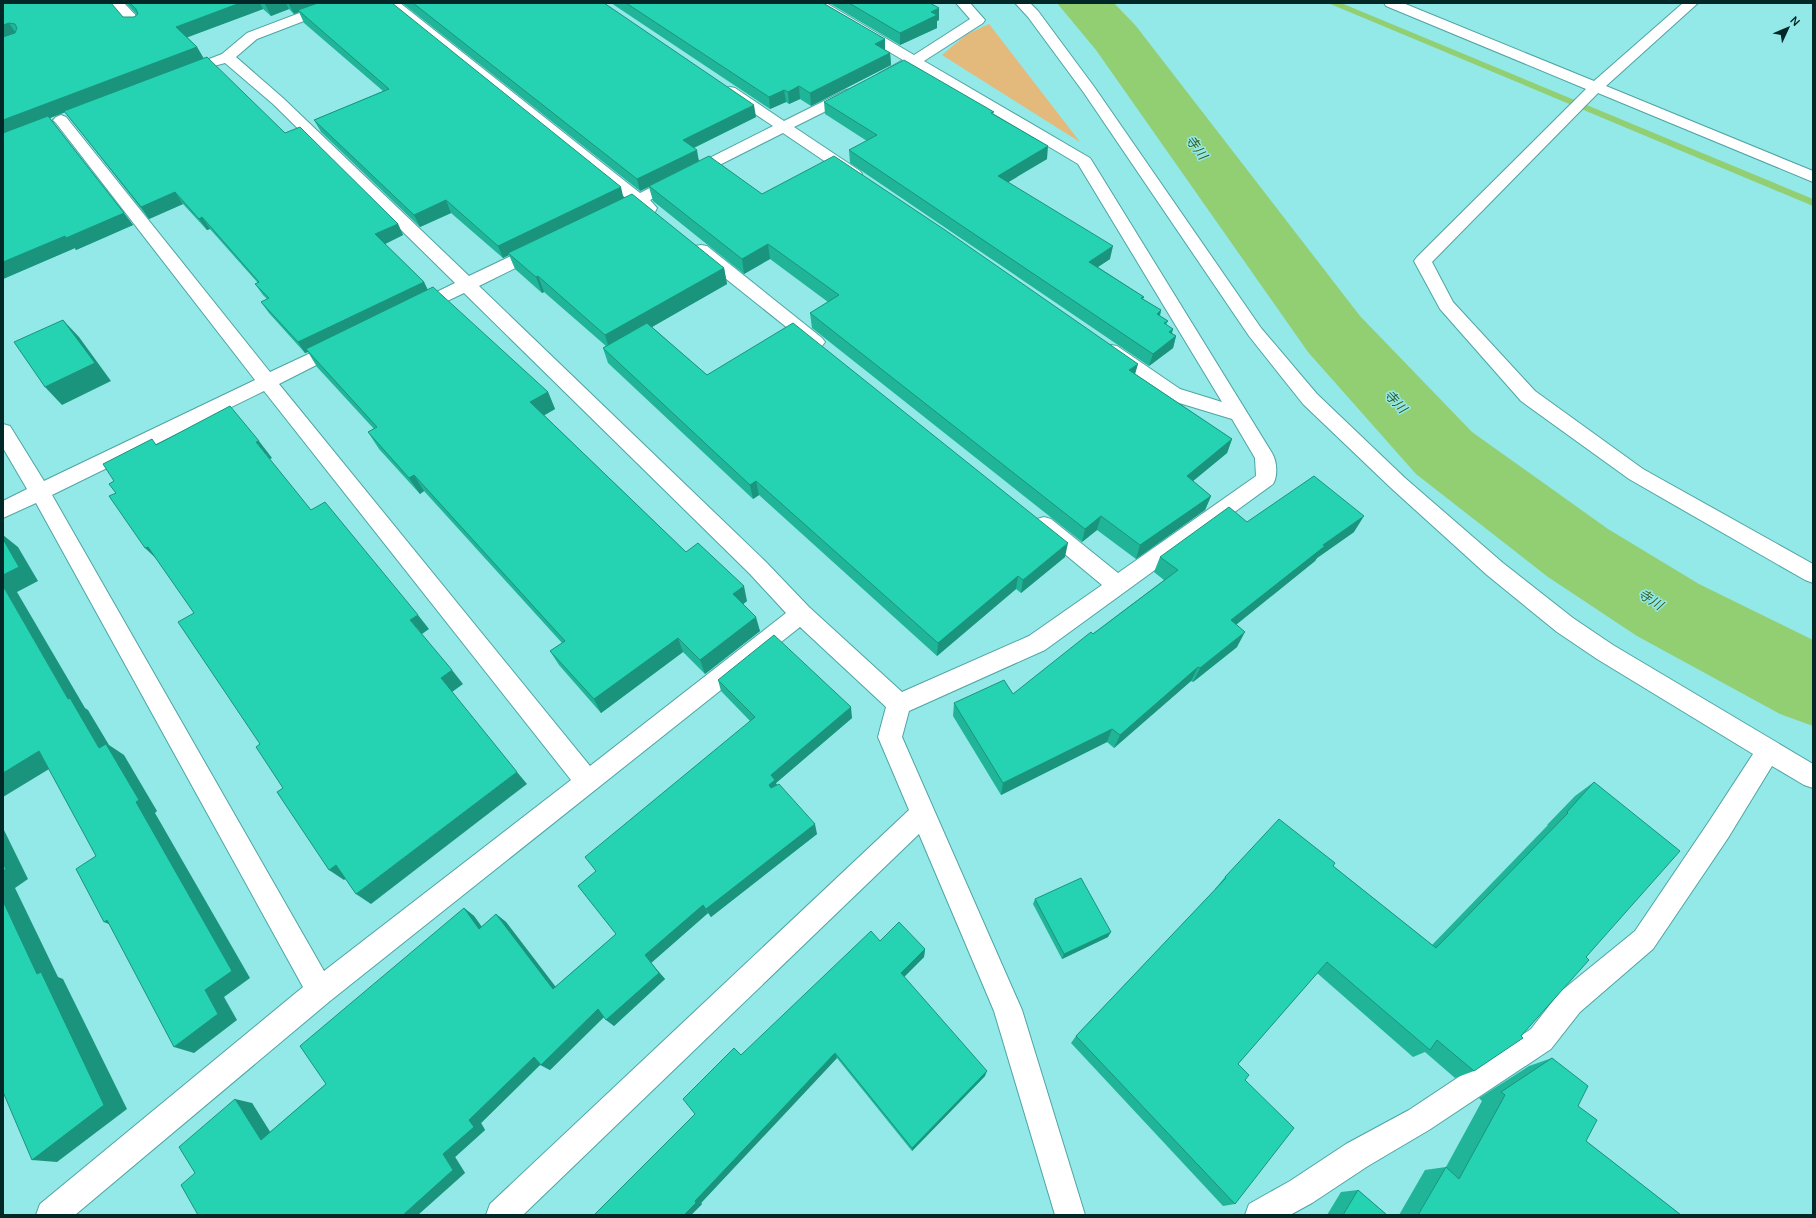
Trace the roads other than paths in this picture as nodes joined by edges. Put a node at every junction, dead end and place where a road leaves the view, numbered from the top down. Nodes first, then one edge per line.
1 (117, 3) edge
2 (338, 3) edge
3 (392, 3) edge
4 (816, 3) edge
5 (962, 3) edge
6 (1022, 3) edge
7 (1391, 3) edge
8 (1691, 3) edge
9 (137, 25) edge
10 (227, 57) junction
11 (915, 60) junction
12 (198, 68) edge
13 (874, 82) edge
14 (718, 83) edge
15 (1595, 88) junction
16 (860, 89) edge
17 (61, 120) dead end
18 (785, 127) junction
19 (1813, 178) edge
20 (868, 184) edge
21 (639, 200) junction
22 (664, 220) edge
23 (596, 221) edge
24 (688, 240) edge
25 (553, 242) edge
26 (468, 284) junction
27 (403, 315) edge
28 (353, 340) edge
29 (1095, 340) edge
30 (826, 350) edge
31 (267, 382) junction
32 (1239, 414) junction
33 (3, 431) edge
34 (39, 491) junction
35 (3, 510) edge
36 (1031, 515) edge
37 (1813, 574) edge
38 (1118, 585) junction
39 (801, 614) junction
40 (899, 704) junction
41 (1768, 751) junction
42 (1813, 777) edge
43 (588, 782) junction
44 (922, 814) junction
45 (320, 991) junction
46 (52, 1215) edge
47 (501, 1215) edge
48 (1070, 1215) edge
49 (1260, 1215) edge

1 - 9 street
2 - 10 street
3 - 21 street
4 - 11 street
5 - 11 street
6 - 41 street
7 - 15 street
8 - 15 street
10 - 12 street
10 - 26 street
11 - 13 street
11 - 32 street
14 - 18 street
15 - 19 street
15 - 37 street
16 - 18 street
17 - 31 street
18 - 20 street
18 - 21 street
21 - 22 street
21 - 23 street
24 - 30 street
25 - 26 street
26 - 27 street
26 - 39 street
28 - 31 street
29 - 32 street
31 - 34 street
31 - 43 street
32 - 38 street
33 - 34 street
34 - 35 street
34 - 45 street
36 - 38 street
38 - 40 street
39 - 40 street
39 - 43 street
40 - 44 street
41 - 42 street
41 - 49 street
43 - 45 street
44 - 47 street
44 - 48 street
45 - 46 street

